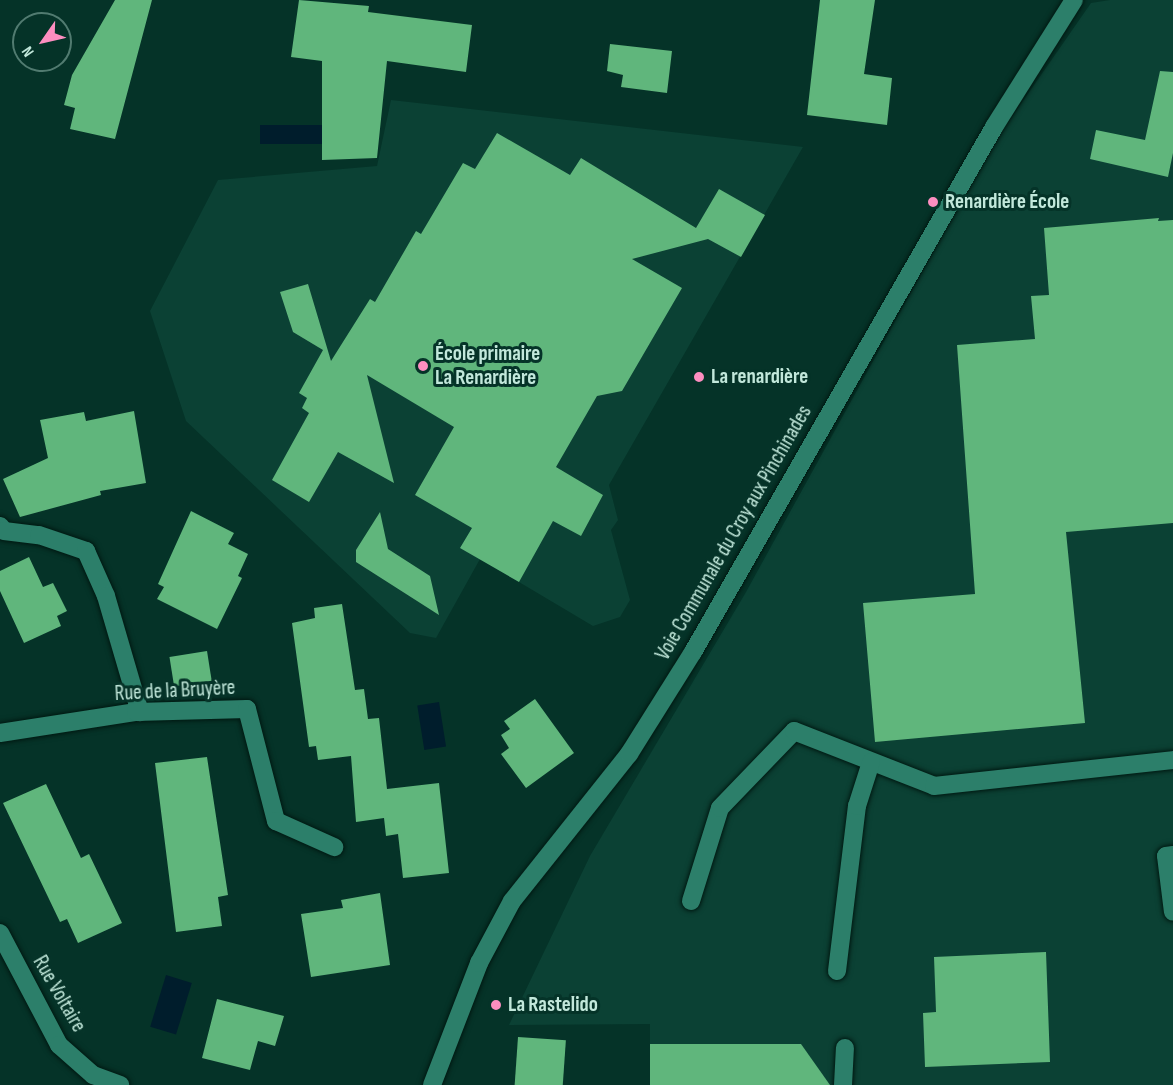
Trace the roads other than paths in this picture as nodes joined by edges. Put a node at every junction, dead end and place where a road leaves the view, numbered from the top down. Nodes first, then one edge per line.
1 (1074, 0) edge
2 (0, 526) edge
3 (140, 712) junction
4 (0, 733) edge
5 (1173, 760) edge
6 (871, 762) junction
7 (334, 847) dead end
8 (1173, 855) edge
9 (690, 901) dead end
10 (1173, 912) edge
11 (0, 933) edge
12 (6, 957) edge
13 (837, 971) dead end
14 (845, 1048) dead end
15 (120, 1085) edge
16 (432, 1085) edge
17 (843, 1085) edge

1 - 16 street, Voie Communale du Croy aux Pinchinades
2 - 3 street
3 - 4 street, Rue de la Bruyère
3 - 7 street, Rue de la Bruyère
5 - 6 street
6 - 9 street
6 - 13 street
8 - 10 street
11 - 12 street, Rue Voltaire
12 - 15 street, Rue Voltaire
14 - 17 street

